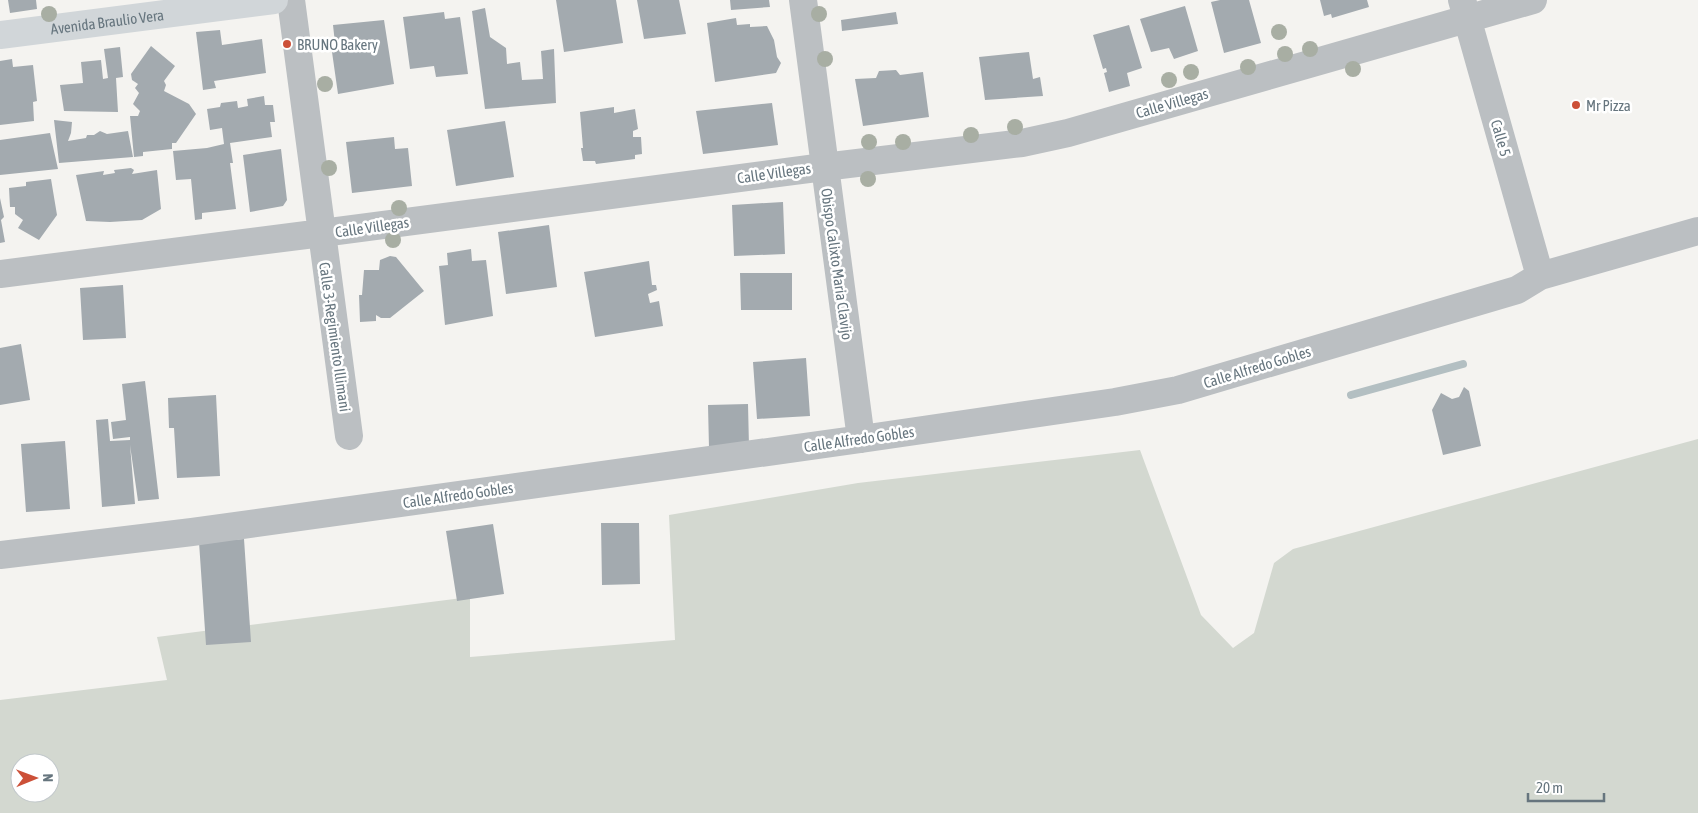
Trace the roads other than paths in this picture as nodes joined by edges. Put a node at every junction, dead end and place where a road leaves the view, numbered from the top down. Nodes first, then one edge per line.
1 (274, 0) edge
2 (290, 0) edge
3 (803, 0) edge
4 (1532, 0) edge
5 (1465, 9) edge
6 (0, 35) edge
7 (824, 167) junction
8 (1698, 232) edge
9 (322, 233) junction
10 (0, 274) edge
11 (1540, 276) junction
12 (348, 436) dead end
13 (860, 439) junction
14 (0, 555) edge

1 - 6 main road, Avenida Braulio Vera
2 - 9 street, Calle 3-Regimiento Illimani
3 - 7 street, Obispo Calixto Maria Clavijo
4 - 5 street, Calle Villegas
5 - 7 street, Calle Villegas
5 - 11 street, Calle 5
7 - 9 street, Calle Villegas
7 - 13 street, Obispo Calixto Maria Clavijo
8 - 11 street, Calle Alfredo Gobles
9 - 10 street, Calle Villegas
9 - 12 street, Calle 3-Regimiento Illimani
11 - 13 street, Calle Alfredo Gobles
13 - 14 street, Calle Alfredo Gobles

